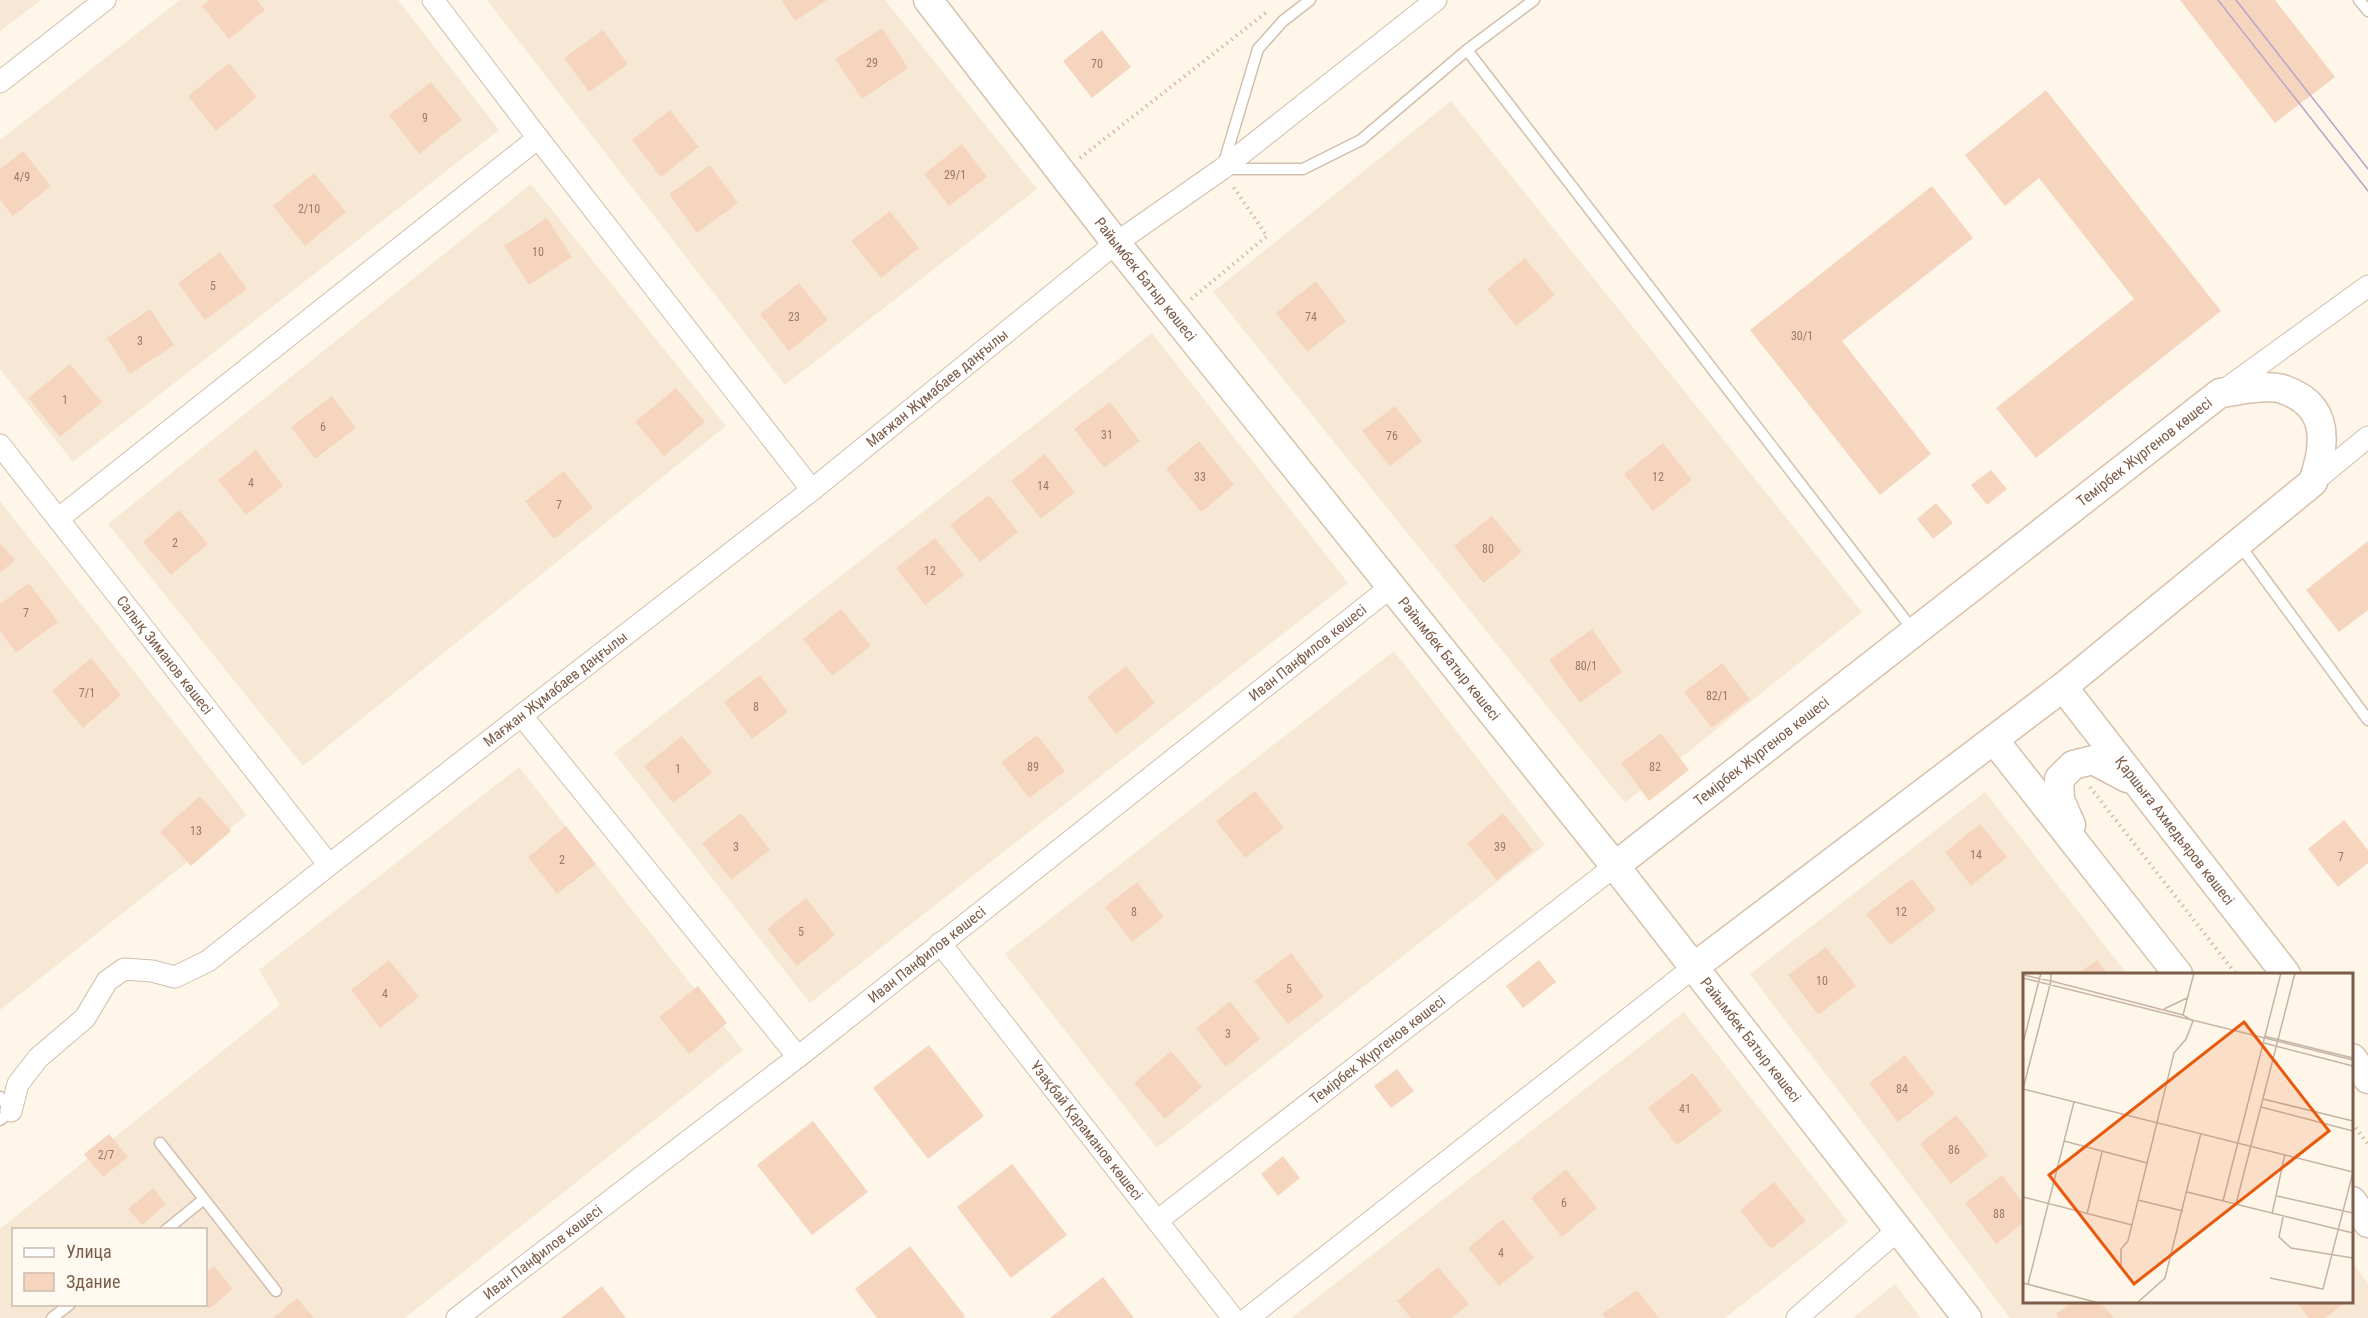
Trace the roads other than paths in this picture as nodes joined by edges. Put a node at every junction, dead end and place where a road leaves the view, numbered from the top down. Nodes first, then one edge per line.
1 (105, 0) edge
2 (433, 0) edge
3 (928, 0) edge
4 (1310, 0) edge
5 (1436, 0) edge
6 (1534, 0) edge
7 (2359, 0) edge
8 (2368, 11) edge
9 (1467, 50) junction
10 (0, 82) edge
11 (538, 138) junction
12 (1222, 169) junction
13 (1116, 243) junction
14 (2368, 286) edge
15 (2220, 393) junction
16 (2368, 437) edge
17 (0, 445) edge
18 (2313, 482) junction
19 (812, 490) junction
20 (58, 519) junction
21 (2239, 544) junction
22 (1392, 586) junction
23 (1915, 632) junction
24 (2063, 687) junction
25 (522, 716) junction
26 (2368, 720) edge
27 (1994, 740) junction
28 (2142, 792) junction
29 (2085, 854) junction
30 (329, 865) junction
31 (1616, 866) junction
32 (940, 944) junction
33 (1694, 968) junction
34 (2176, 973) edge
35 (2284, 973) edge
36 (798, 1057) junction
37 (2353, 1059) edge
38 (2368, 1079) edge
39 (4, 1109) edge
40 (160, 1143) dead end
41 (204, 1199) junction
42 (2353, 1202) edge
43 (1157, 1221) junction
44 (2368, 1223) edge
45 (168, 1228) edge
46 (1899, 1229) junction
47 (276, 1291) dead end
48 (69, 1306) edge
49 (52, 1318) edge
50 (457, 1318) edge
51 (1233, 1318) edge
52 (1248, 1318) edge
53 (1797, 1318) edge
54 (1967, 1318) edge

1 - 10 street
2 - 11 street
3 - 13 street, Райымбек Батыр көшесі
4 - 12 lane
5 - 12 street, Мағжан Жұмабаев даңғылы
6 - 9 lane
7 - 8 lane
9 - 12 lane
9 - 23 lane
11 - 19 street
11 - 20 street
12 - 13 street, Мағжан Жұмабаев даңғылы
13 - 19 street, Мағжан Жұмабаев даңғылы
13 - 22 street, Райымбек Батыр көшесі
14 - 15 street, Темірбек Жүргенов көшесі
15 - 18 street
15 - 23 street, Темірбек Жүргенов көшесі
16 - 18 street
17 - 20 street, Салық Зиманов көшесі
18 - 21 street
19 - 25 street, Мағжан Жұмабаев даңғылы
20 - 30 street, Салық Зиманов көшесі
21 - 24 street
21 - 26 lane
22 - 31 street, Райымбек Батыр көшесі
22 - 32 street, Иван Панфилов көшесі
23 - 31 street, Темірбек Жүргенов көшесі
24 - 27 street
24 - 28 street, Қаршыға Ахмедьяров көшесі
25 - 30 street, Мағжан Жұмабаев даңғылы
25 - 36 street
27 - 29 street
27 - 33 street
28 - 29 street
28 - 35 street, Қаршыға Ахмедьяров көшесі
29 - 34 street
30 - 39 street, Мағжан Жұмабаев даңғылы
31 - 33 street, Райымбек Батыр көшесі
31 - 43 street, Темірбек Жүргенов көшесі
32 - 36 street, Иван Панфилов көшесі
32 - 43 street, Ұзақбай Қараманов көшесі
33 - 46 street, Райымбек Батыр көшесі
33 - 52 street
36 - 50 street, Иван Панфилов көшесі
37 - 38 street
40 - 41 lane
41 - 45 lane
41 - 47 lane
42 - 44 street
43 - 51 street, Ұзақбай Қараманов көшесі
46 - 53 street
46 - 54 street, Райымбек Батыр көшесі
48 - 49 lane

